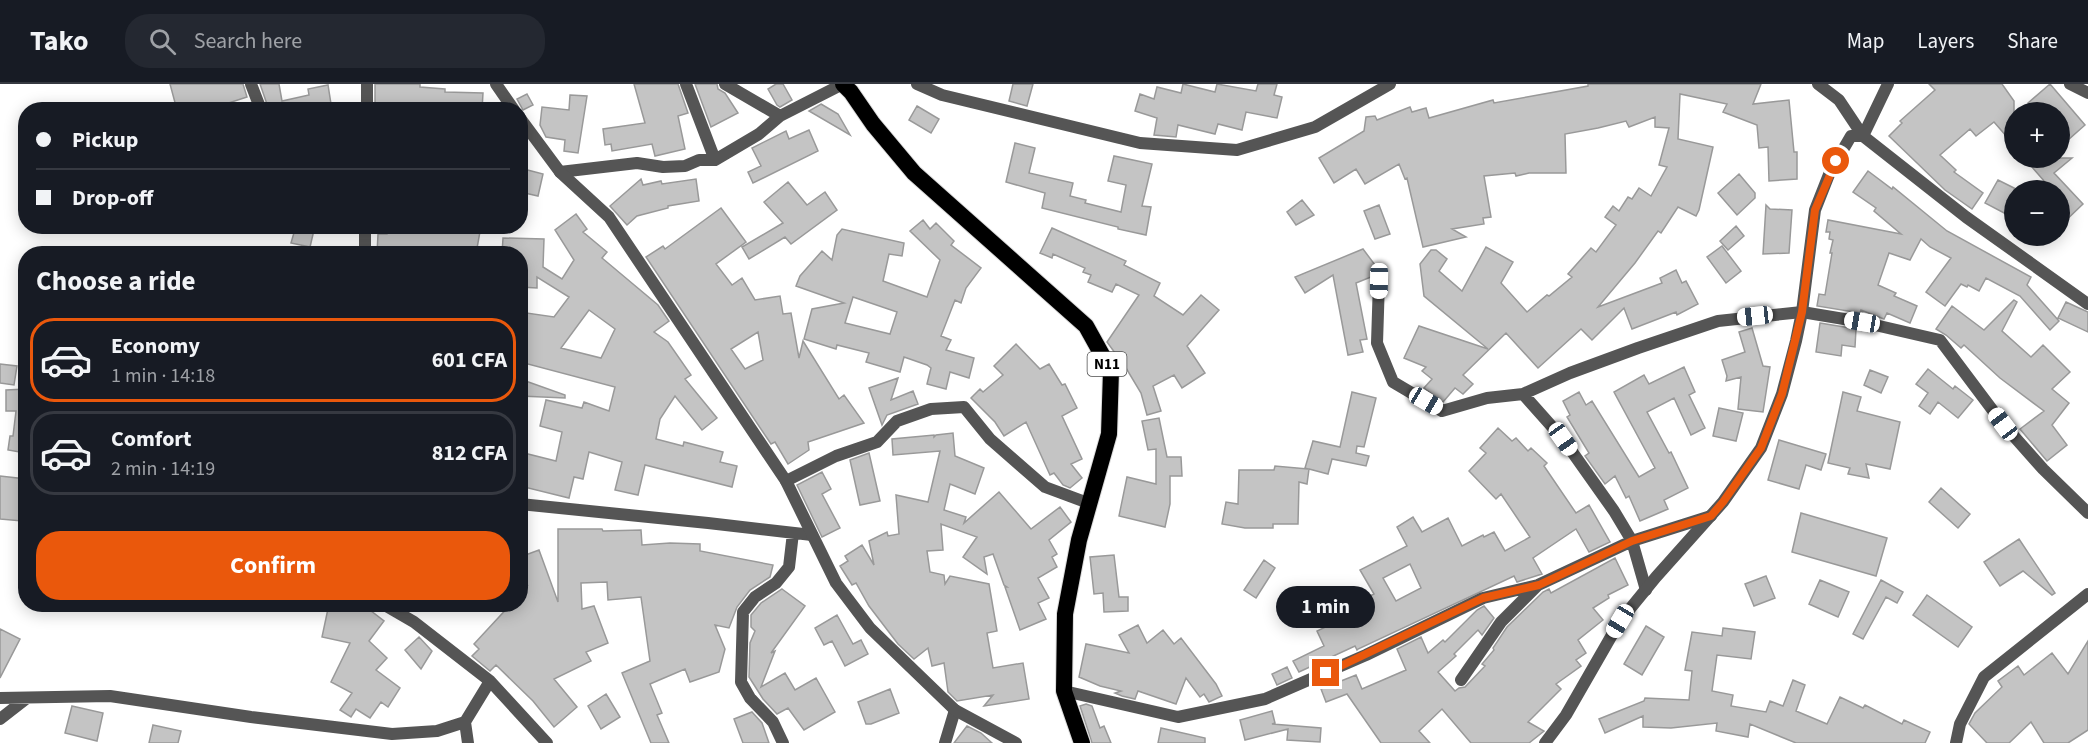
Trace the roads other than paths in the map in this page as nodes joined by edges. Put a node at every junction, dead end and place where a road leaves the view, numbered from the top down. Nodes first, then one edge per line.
1 (251, 84) edge
2 (367, 84) edge
3 (496, 84) edge
4 (686, 84) edge
5 (724, 84) edge
6 (843, 84) edge
7 (918, 84) edge
8 (1390, 84) edge
9 (1818, 84) edge
10 (1888, 84) edge
11 (2070, 84) edge
12 (2088, 93) edge
13 (258, 102) edge
14 (367, 102) edge
15 (508, 102) edge
16 (780, 116) junction
17 (528, 129) edge
18 (1863, 136) junction
19 (715, 160) junction
20 (560, 172) junction
21 (1379, 281) dead end
22 (2088, 304) edge
23 (1802, 312) junction
24 (1523, 394) junction
25 (786, 481) junction
26 (1088, 503) junction
27 (528, 505) edge
28 (2088, 513) edge
29 (1711, 516) junction
30 (793, 533) junction
31 (812, 535) junction
32 (1632, 541) junction
33 (1539, 585) junction
34 (1646, 590) junction
35 (2088, 594) edge
36 (397, 612) edge
37 (1461, 680) dead end
38 (490, 681) junction
39 (1064, 691) junction
40 (0, 698) edge
41 (27, 698) junction
42 (955, 711) junction
43 (0, 719) edge
44 (465, 722) junction
45 (468, 743) edge
46 (546, 743) edge
47 (783, 743) edge
48 (945, 743) edge
49 (1016, 743) edge
50 (1082, 743) edge
51 (1545, 743) edge
52 (1956, 743) edge

1 - 13 street
2 - 14 street
3 - 15 street
4 - 19 street
5 - 16 street
6 - 16 street
6 - 26 highway, N11
7 - 8 street
9 - 18 street
10 - 18 street
11 - 12 street
16 - 19 street
17 - 20 street
18 - 22 street
18 - 23 street
19 - 20 street
20 - 25 street
21 - 24 street
23 - 24 street
23 - 28 street
23 - 29 street
24 - 32 street
25 - 26 street
25 - 31 street
26 - 39 highway, N11
27 - 30 street
29 - 32 street
29 - 34 street
30 - 31 street
30 - 47 street
31 - 42 street
32 - 33 street
32 - 34 street
33 - 37 street
33 - 39 street
34 - 51 street
35 - 52 street
36 - 38 street
38 - 44 street
38 - 46 street
39 - 50 highway, N11
40 - 41 street
41 - 43 street
41 - 44 street
42 - 48 street
42 - 49 street
44 - 45 street

